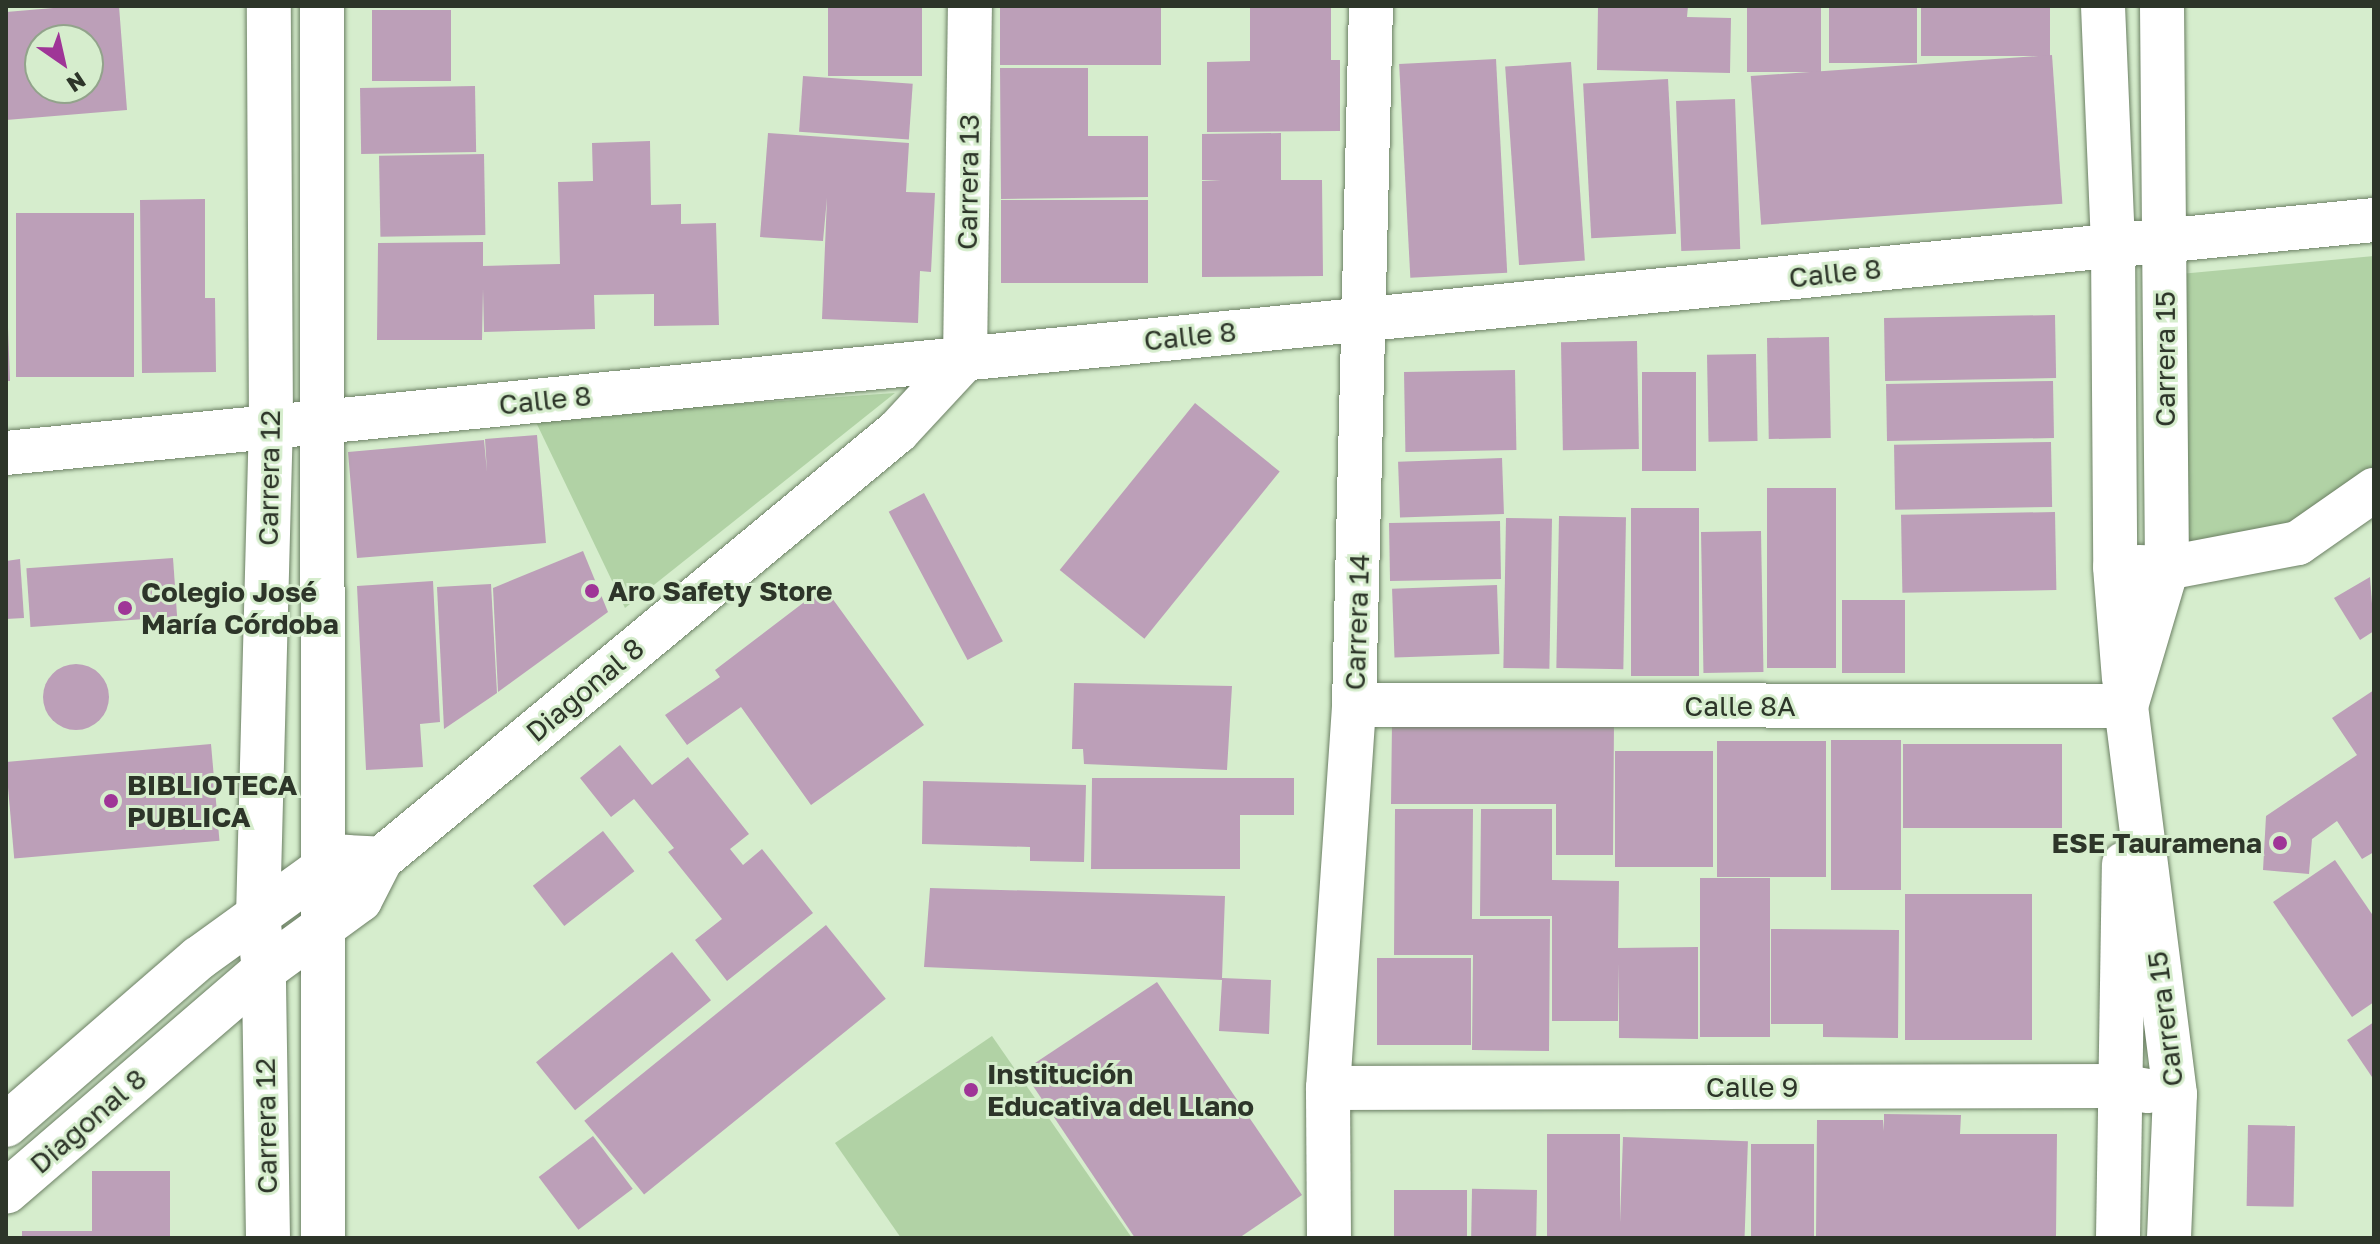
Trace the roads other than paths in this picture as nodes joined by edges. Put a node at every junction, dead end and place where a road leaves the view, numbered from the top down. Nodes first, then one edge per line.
1 (269, 6) edge
2 (322, 6) edge
3 (970, 6) edge
4 (1371, 6) edge
5 (2103, 6) edge
6 (2162, 6) edge
7 (2374, 220) edge
8 (2164, 241) junction
9 (2113, 246) junction
10 (1366, 319) junction
11 (965, 359) junction
12 (323, 421) junction
13 (271, 427) junction
14 (6, 453) edge
15 (2374, 490) edge
16 (2115, 567) junction
17 (2167, 568) junction
18 (1354, 705) junction
19 (2126, 706) junction
20 (381, 859) junction
21 (324, 868) junction
22 (258, 916) junction
23 (325, 926) junction
24 (264, 970) junction
25 (2119, 1086) junction
26 (1328, 1088) junction
27 (2175, 1094) junction
28 (6, 1125) edge
29 (6, 1192) edge
30 (268, 1238) edge
31 (323, 1238) edge
32 (1329, 1238) edge
33 (2118, 1238) edge
34 (2169, 1238) edge

1 - 13 street, Carrera 12
2 - 12 street, Carrera 12
3 - 11 street, Carrera 13
4 - 10 street, Carrera 14
5 - 9 street, Carrera 15
6 - 8 street, Carrera 15
7 - 8 street, Calle 8
8 - 9 street, Calle 8
8 - 17 street, Carrera 15
9 - 10 street, Calle 8
9 - 16 street, Carrera 15
10 - 11 street, Calle 8
10 - 18 street, Carrera 14
11 - 12 street, Calle 8
11 - 20 street, Diagonal 8
12 - 13 street, Calle 8
12 - 21 street, Carrera 12
13 - 14 street, Calle 8
13 - 22 street, Carrera 12
15 - 17 street
16 - 17 street
16 - 19 street, Carrera 15
17 - 19 street, Carrera 15
18 - 19 street, Calle 8A
18 - 26 street, Carrera 14
19 - 25 street, Carrera 15
19 - 27 street, Carrera 15
20 - 21 street, Diagonal 8
20 - 23 street, Diagonal 8
21 - 22 street, Diagonal 8
21 - 23 street, Carrera 12
22 - 24 street, Carrera 12
22 - 28 street, Diagonal 8
23 - 24 street, Diagonal 8
23 - 31 street, Carrera 12
24 - 29 street, Diagonal 8
24 - 30 street, Carrera 12
25 - 26 street, Calle 9
25 - 27 street, Calle 9
25 - 33 street, Carrera 15
26 - 32 street, Carrera 14
27 - 34 street, Carrera 15

